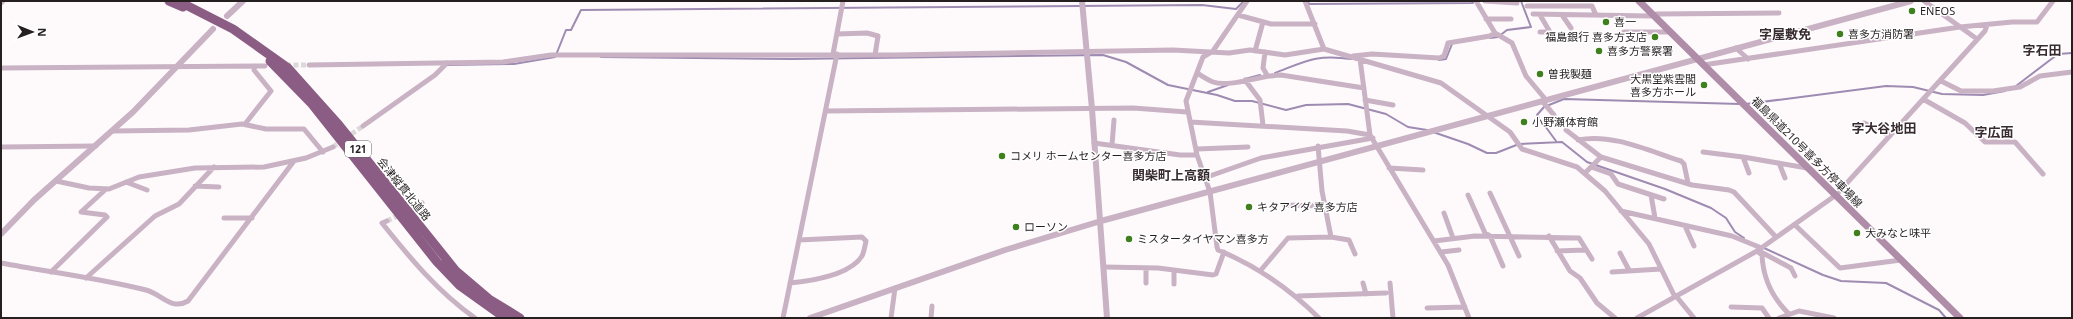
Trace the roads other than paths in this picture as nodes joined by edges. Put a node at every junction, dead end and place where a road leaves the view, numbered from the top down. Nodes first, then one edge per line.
1 (168, 1) edge
2 (178, 1) edge
3 (243, 1) edge
4 (843, 1) edge
5 (1082, 1) edge
6 (1247, 1) edge
7 (1305, 1) edge
8 (1476, 1) edge
9 (1485, 1) edge
10 (1639, 1) edge
11 (1911, 1) edge
12 (1924, 1) edge
13 (2053, 1) edge
14 (1517, 3) dead end
15 (1527, 6) dead end
16 (1779, 13) dead end
17 (1533, 14) dead end
18 (1238, 15) junction
19 (1540, 15) junction
20 (1562, 15) junction
21 (1596, 15) junction
22 (1653, 15) junction
23 (227, 16) dead end
24 (1486, 19) junction
25 (1511, 19) dead end
26 (1263, 22) junction
27 (1315, 24) junction
28 (1987, 25) junction
29 (1960, 27) junction
30 (1571, 28) dead end
31 (213, 29) dead end
32 (1540, 32) dead end
33 (1624, 32) dead end
34 (1670, 32) junction
35 (837, 34) junction
36 (1496, 34) junction
37 (1977, 39) junction
38 (1736, 48) junction
39 (1324, 49) junction
40 (1087, 51) junction
41 (1213, 51) junction
42 (1255, 51) junction
43 (1265, 52) junction
44 (835, 54) junction
45 (875, 55) junction
46 (1357, 57) junction
47 (1695, 58) junction
48 (1748, 59) junction
49 (447, 63) junction
50 (309, 65) tunnel mouth
51 (1703, 65) junction
52 (179, 66) junction
53 (256, 66) junction
54 (265, 66) dead end
55 (1, 68) edge
56 (2072, 72) edge
57 (1197, 73) junction
58 (1266, 75) junction
59 (1245, 80) junction
60 (1941, 82) junction
61 (1364, 88) junction
62 (1923, 99) junction
63 (1365, 100) junction
64 (1544, 100) junction
65 (1393, 105) dead end
66 (1092, 109) junction
67 (826, 111) junction
68 (1187, 112) junction
69 (1489, 115) junction
70 (1554, 115) dead end
71 (1114, 120) dead end
72 (1190, 122) junction
73 (1864, 123) dead end
74 (245, 124) junction
75 (363, 126) tunnel mouth
76 (1263, 126) junction
77 (1566, 130) dead end
78 (113, 131) junction
79 (1371, 136) junction
80 (1890, 136) junction
81 (1578, 140) junction
82 (1094, 142) junction
83 (1112, 145) junction
84 (96, 146) junction
85 (1318, 146) junction
86 (1378, 146) junction
87 (1, 147) edge
88 (333, 147) tunnel mouth
89 (1248, 147) dead end
90 (1197, 149) junction
91 (323, 152) junction
92 (1703, 152) dead end
93 (1197, 155) junction
94 (1601, 157) junction
95 (1743, 157) junction
96 (294, 161) junction
97 (1319, 161) junction
98 (1779, 163) junction
99 (214, 167) junction
100 (1591, 167) junction
101 (1389, 168) junction
102 (1808, 168) junction
103 (1423, 170) dead end
104 (1749, 172) dead end
105 (1585, 173) junction
106 (2043, 174) dead end
107 (1204, 178) junction
108 (1785, 178) dead end
109 (56, 181) junction
110 (126, 182) junction
111 (1688, 183) junction
112 (195, 186) junction
113 (219, 187) dead end
114 (106, 188) junction
115 (147, 190) dead end
116 (1210, 192) junction
117 (1490, 193) dead end
118 (1468, 195) dead end
119 (1651, 195) junction
120 (1836, 195) junction
121 (1664, 199) dead end
122 (422, 203) dead end
123 (1284, 205) dead end
124 (1325, 206) junction
125 (416, 207) tunnel mouth
126 (1622, 211) junction
127 (1444, 213) dead end
128 (224, 218) dead end
129 (252, 218) junction
130 (1655, 218) junction
131 (387, 221) dead end
132 (1101, 221) junction
133 (1795, 225) junction
134 (1685, 226) junction
135 (1, 234) edge
136 (1508, 235) junction
137 (1490, 236) junction
138 (1549, 236) junction
139 (1331, 237) junction
140 (1776, 237) junction
141 (1453, 238) junction
142 (799, 240) junction
143 (1434, 241) junction
144 (1694, 246) dead end
145 (1459, 250) dead end
146 (1585, 250) junction
147 (1759, 250) junction
148 (1557, 251) junction
149 (1224, 252) junction
150 (1441, 252) junction
151 (1620, 253) dead end
152 (1355, 254) dead end
153 (1519, 256) dead end
154 (1592, 259) dead end
155 (1901, 260) junction
156 (1, 262) edge
157 (1503, 266) dead end
158 (1104, 267) junction
159 (1146, 268) junction
160 (1661, 269) junction
161 (1174, 270) junction
162 (1261, 270) junction
163 (1629, 270) junction
164 (50, 272) junction
165 (1612, 272) dead end
166 (1795, 276) dead end
167 (86, 278) junction
168 (790, 283) junction
169 (1146, 283) dead end
170 (1363, 283) dead end
171 (1390, 283) dead end
172 (1174, 284) dead end
173 (895, 288) junction
174 (1366, 294) junction
175 (1386, 294) dead end
176 (1298, 296) junction
177 (1676, 296) junction
178 (932, 306) dead end
179 (1466, 307) junction
180 (1731, 307) dead end
181 (1427, 308) dead end
182 (1788, 313) junction
183 (475, 318) edge
184 (505, 318) edge
185 (520, 318) edge
186 (783, 318) edge
187 (810, 318) edge
188 (891, 318) edge
189 (931, 318) edge
190 (1107, 318) edge
191 (1319, 318) edge
192 (1393, 318) edge
193 (1469, 318) edge
194 (1615, 318) edge
195 (1637, 318) edge
196 (1694, 318) edge
197 (1768, 318) edge
198 (1779, 318) edge
199 (1834, 318) edge
200 (1960, 318) edge

1 - 184 highway, 会津縦貫北道路 / 121
2 - 185 highway, 会津縦貫北道路 / 121
3 - 23 street
4 - 35 street
5 - 40 street
6 - 18 street
7 - 27 street
8 - 24 street
9 - 14 street
10 - 22 main road, 福島県道210号喜多方停車場線
11 - 38 street
12 - 29 street
13 - 28 street
15 - 21 street
16 - 22 street
17 - 19 street
18 - 26 street
18 - 41 street
19 - 20 street
19 - 32 street
20 - 21 street
20 - 30 street
21 - 22 street
22 - 34 main road, 福島県道210号喜多方停車場線
24 - 25 street
24 - 36 street
26 - 27 street
26 - 42 street
27 - 39 street
28 - 29 street
28 - 37 street
29 - 37 street
29 - 48 street
31 - 52 street
33 - 34 street
34 - 47 main road, 福島県道210号喜多方停車場線
35 - 44 street
35 - 45 street
36 - 46 street
36 - 64 street
37 - 60 street
38 - 47 street
38 - 48 street
39 - 43 street
39 - 46 street
40 - 41 street
40 - 45 street
40 - 66 street
41 - 42 street
41 - 57 street
42 - 43 street
43 - 58 street
44 - 45 street
44 - 49 street
44 - 67 street
46 - 61 street
46 - 69 street
47 - 51 main road, 福島県道210号喜多方停車場線
47 - 64 street
48 - 51 street
49 - 50 street
49 - 75 street
51 - 102 main road, 福島県道210号喜多方停車場線
52 - 53 street
52 - 55 street
52 - 78 street
53 - 54 street
53 - 74 street
56 - 60 street
57 - 59 street
57 - 68 street
58 - 59 street
58 - 61 street
59 - 76 street
60 - 62 street
61 - 63 street
62 - 80 street
62 - 106 street
63 - 65 street
63 - 79 street
64 - 69 street
64 - 70 street
66 - 67 street
66 - 68 street
66 - 82 street
67 - 142 street
68 - 72 street
69 - 86 street
69 - 105 street
71 - 83 street
72 - 76 street
72 - 90 street
73 - 80 street
74 - 78 street
74 - 91 street
76 - 79 street
77 - 81 street
78 - 84 street
79 - 85 street
79 - 86 street
80 - 120 street
81 - 94 street
81 - 111 street
82 - 83 street
82 - 132 street
83 - 93 street
84 - 87 street
84 - 109 street
85 - 97 street
85 - 107 street
86 - 97 street
86 - 101 street
88 - 91 street
89 - 90 street
90 - 93 street
91 - 96 street
92 - 95 street
93 - 107 street
94 - 100 street
94 - 111 street
95 - 98 street
95 - 104 street
96 - 99 street
96 - 129 street
97 - 116 street
97 - 124 street
98 - 102 street
98 - 108 street
99 - 110 street
99 - 112 street
100 - 105 street
100 - 119 street
101 - 103 street
101 - 143 street
102 - 120 main road, 福島県道210号喜多方停車場線
105 - 126 street
107 - 116 street
109 - 114 street
109 - 135 street
110 - 114 street
110 - 115 street
111 - 140 street
112 - 113 street
112 - 167 street
114 - 164 street
116 - 132 street
116 - 149 street
117 - 136 street
118 - 137 street
119 - 121 street
119 - 130 street
120 - 133 street
120 - 155 main road, 福島県道210号喜多方停車場線
122 - 125 street
123 - 124 street
124 - 139 street
126 - 130 street
126 - 160 street
127 - 141 street
128 - 129 street
129 - 167 street
130 - 134 street
131 - 183 street
132 - 158 street
132 - 173 street
133 - 140 street
133 - 155 street
134 - 144 street
134 - 147 street
136 - 137 street
136 - 138 street
136 - 153 street
137 - 141 street
137 - 157 street
138 - 146 street
138 - 148 street
139 - 152 street
139 - 162 street
140 - 147 street
141 - 143 street
142 - 168 street
142 - 168 street
143 - 150 street
145 - 150 street
146 - 148 street
146 - 154 street
147 - 166 street
147 - 177 street
147 - 182 street
148 - 194 street
149 - 161 street
149 - 162 street
150 - 179 street
151 - 163 street
155 - 200 main road, 福島県道210号喜多方停車場線
156 - 164 street
158 - 159 street
158 - 190 street
159 - 161 street
159 - 169 street
160 - 163 street
160 - 177 street
161 - 172 street
162 - 176 street
163 - 165 street
164 - 167 street
168 - 186 street
170 - 174 street
171 - 192 street
173 - 187 street
173 - 188 street
174 - 175 street
174 - 176 street
176 - 191 street
177 - 195 street
177 - 196 street
178 - 189 street
179 - 181 street
179 - 193 street
180 - 197 street
182 - 198 street
182 - 199 street

